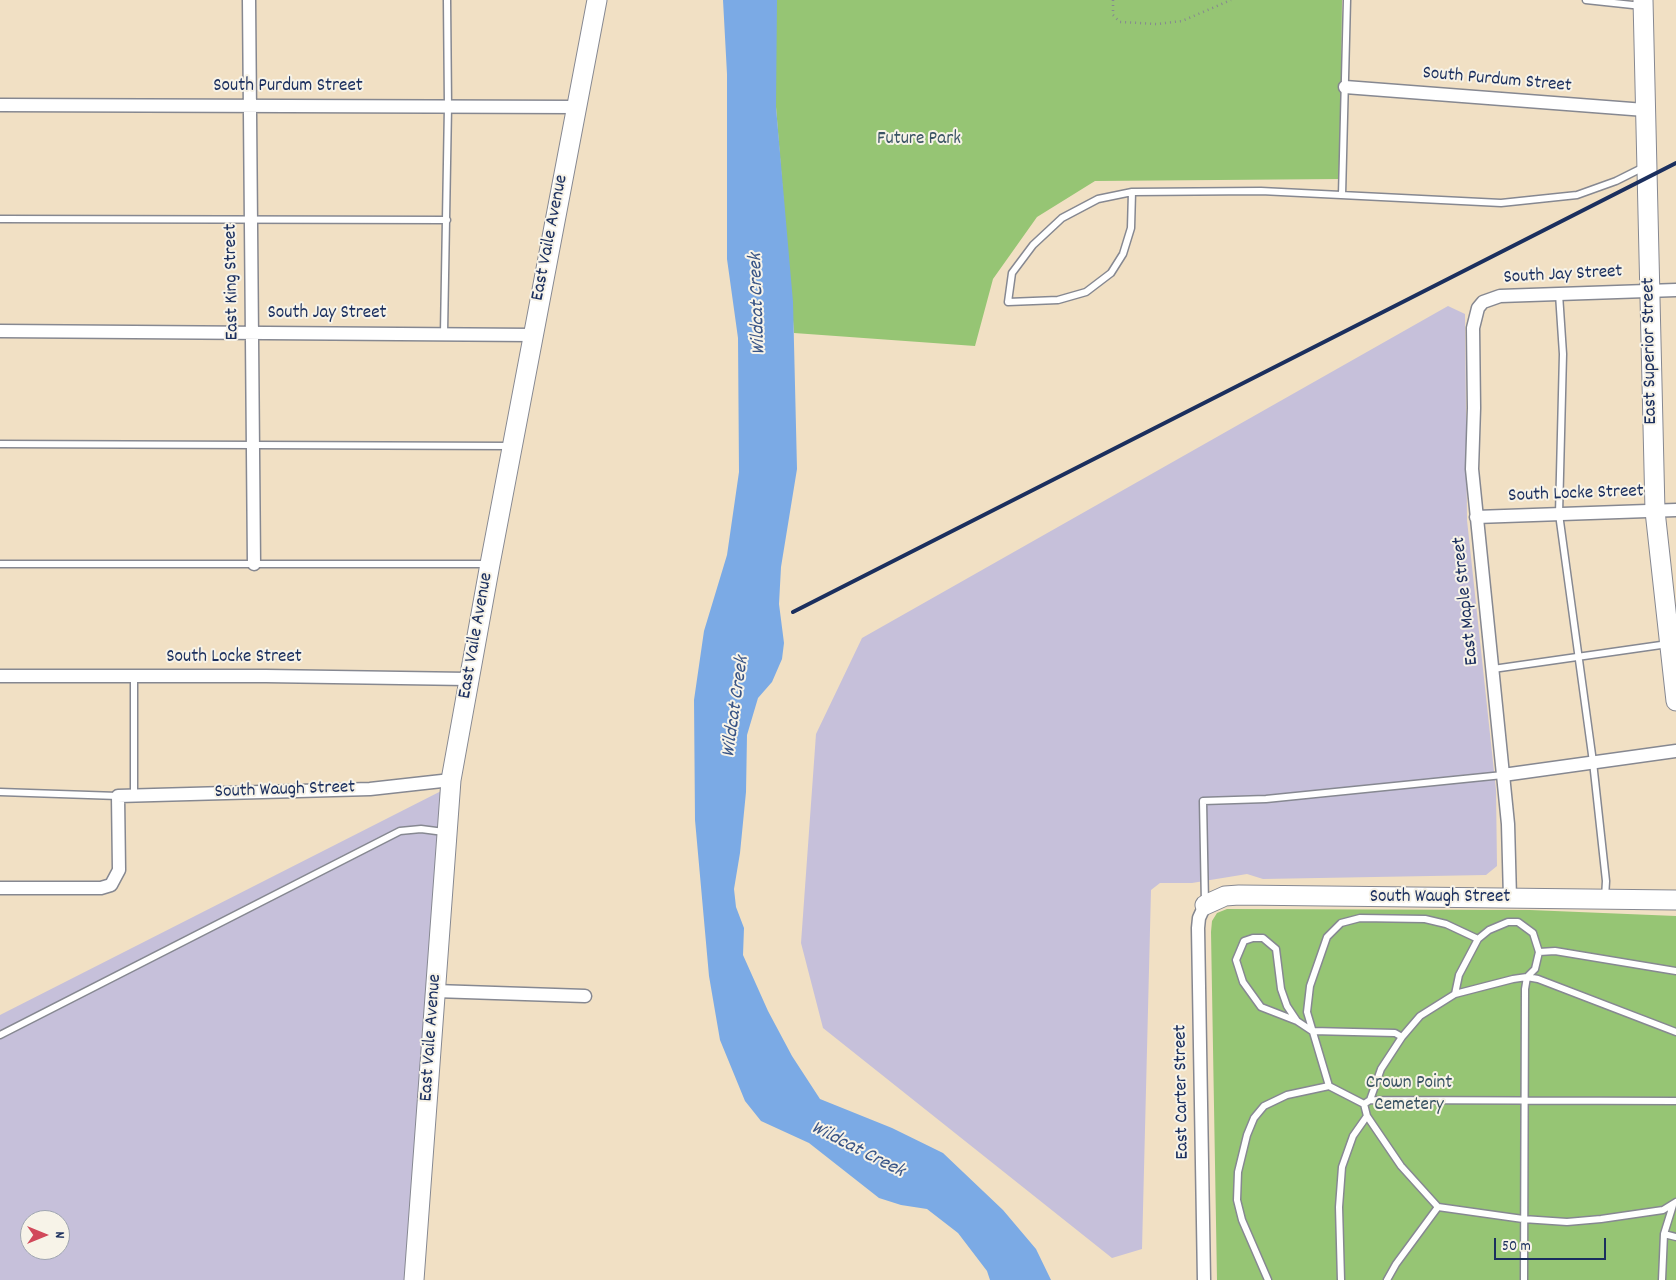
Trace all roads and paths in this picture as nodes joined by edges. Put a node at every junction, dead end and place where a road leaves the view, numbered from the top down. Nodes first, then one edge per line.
1 (249, 0) edge
2 (447, 0) edge
3 (597, 0) edge
4 (1113, 0) edge
5 (1231, 0) edge
6 (1347, 0) edge
7 (1586, 0) edge
8 (1643, 3) edge
9 (1345, 87) junction
10 (0, 105) edge
11 (250, 105) junction
12 (448, 106) junction
13 (576, 107) junction
14 (1646, 110) junction
15 (1647, 166) junction
16 (1132, 192) junction
17 (1342, 195) junction
18 (0, 219) edge
19 (447, 220) junction
20 (251, 221) junction
21 (1676, 290) edge
22 (1649, 291) junction
23 (1559, 293) junction
24 (1483, 302) joint
25 (0, 331) edge
26 (252, 333) junction
27 (444, 333) junction
28 (533, 335) junction
29 (0, 444) edge
30 (253, 444) junction
31 (512, 446) junction
32 (1676, 510) edge
33 (1655, 511) junction
34 (1559, 514) junction
35 (1476, 518) junction
36 (0, 564) edge
37 (254, 564) junction
38 (490, 564) junction
39 (1673, 643) edge
40 (1577, 656) junction
41 (1493, 669) junction
42 (0, 676) edge
43 (134, 677) junction
44 (468, 680) junction
45 (1676, 701) edge
46 (1676, 751) edge
47 (1593, 762) junction
48 (1503, 775) junction
49 (451, 780) junction
50 (0, 792) edge
51 (118, 796) junction
52 (134, 796) junction
53 (447, 832) junction
54 (0, 888) edge
55 (1510, 898) junction
56 (1605, 899) junction
57 (1676, 900) edge
58 (1205, 905) junction
59 (1478, 939) junction
60 (1539, 952) junction
61 (1676, 971) edge
62 (1527, 977) junction
63 (435, 991) junction
64 (1455, 994) junction
65 (585, 996) dead end
66 (1297, 1021) junction
67 (1312, 1031) junction
68 (1676, 1032) edge
69 (0, 1035) edge
70 (1402, 1037) junction
71 (1329, 1086) junction
72 (1524, 1099) junction
73 (1676, 1101) edge
74 (1367, 1102) junction
75 (1367, 1116) junction
76 (1674, 1203) edge
77 (1438, 1207) junction
78 (1523, 1219) junction
79 (1664, 1234) junction
80 (1676, 1237) edge
81 (414, 1280) edge
82 (1204, 1280) edge
83 (1268, 1280) edge
84 (1342, 1280) edge
85 (1387, 1280) edge
86 (1524, 1280) edge
87 (1662, 1280) edge

1 - 11 street, East King Street
2 - 12 lane
3 - 13 street, East Vaile Avenue
4 - 5 path
6 - 9 lane
7 - 8 lane
8 - 14 street, East Superior Street
9 - 14 street, South Purdum Street
9 - 17 lane
10 - 11 street, South Purdum Street
11 - 12 street, South Purdum Street
11 - 20 street, East King Street
12 - 13 street, South Purdum Street
12 - 19 lane
13 - 28 street, East Vaile Avenue
14 - 15 street, East Superior Street
15 - 17 lane
15 - 22 street, East Superior Street
16 - 16 lane
16 - 17 lane
18 - 20 lane
19 - 20 lane
19 - 27 lane
20 - 26 street, East King Street
21 - 22 street, South Jay Street
22 - 23 street, South Jay Street
22 - 33 street, East Superior Street
23 - 24 street, South Jay Street
23 - 34 lane
24 - 35 street, East Maple Street
25 - 26 street, South Jay Street
26 - 27 street, South Jay Street
26 - 30 street, East King Street
27 - 28 street, South Jay Street
28 - 31 street, East Vaile Avenue
29 - 30 lane
30 - 31 lane
30 - 37 street, East King Street
31 - 38 street, East Vaile Avenue
32 - 33 street, South Locke Street
33 - 34 street, South Locke Street
33 - 39 street, East Superior Street
34 - 35 street, South Locke Street
34 - 40 lane
35 - 41 street, East Maple Street
36 - 37 lane
37 - 38 lane
38 - 44 street, East Vaile Avenue
39 - 40 lane
39 - 45 street, East Superior Street
40 - 41 lane
40 - 47 lane
41 - 48 street, East Maple Street
42 - 43 street, South Locke Street
43 - 44 street, South Locke Street
43 - 52 lane
44 - 49 street, East Vaile Avenue
46 - 47 street
47 - 48 street
47 - 56 lane
48 - 55 street, East Maple Street
48 - 58 lane
49 - 52 street, South Waugh Street
49 - 53 street, East Vaile Avenue
50 - 51 lane
51 - 52 street, South Waugh Street
51 - 54 street
53 - 63 street, East Vaile Avenue
53 - 69 lane
55 - 56 street, South Waugh Street
55 - 58 street, South Waugh Street
56 - 57 street, South Waugh Street
58 - 82 street, East Carter Street
59 - 60 lane
59 - 64 lane
59 - 67 lane
60 - 61 lane
60 - 62 lane
62 - 64 lane
62 - 68 lane
62 - 72 lane
63 - 65 street
63 - 81 street, East Vaile Avenue
64 - 70 lane
66 - 66 lane
66 - 67 lane
67 - 70 lane
67 - 71 lane
70 - 74 lane
71 - 74 lane
71 - 83 lane
72 - 73 lane
72 - 74 lane
72 - 78 lane
74 - 75 lane
75 - 77 lane
75 - 84 lane
76 - 78 lane
76 - 79 lane
77 - 78 lane
77 - 85 lane
78 - 86 lane
79 - 80 lane
79 - 87 lane

